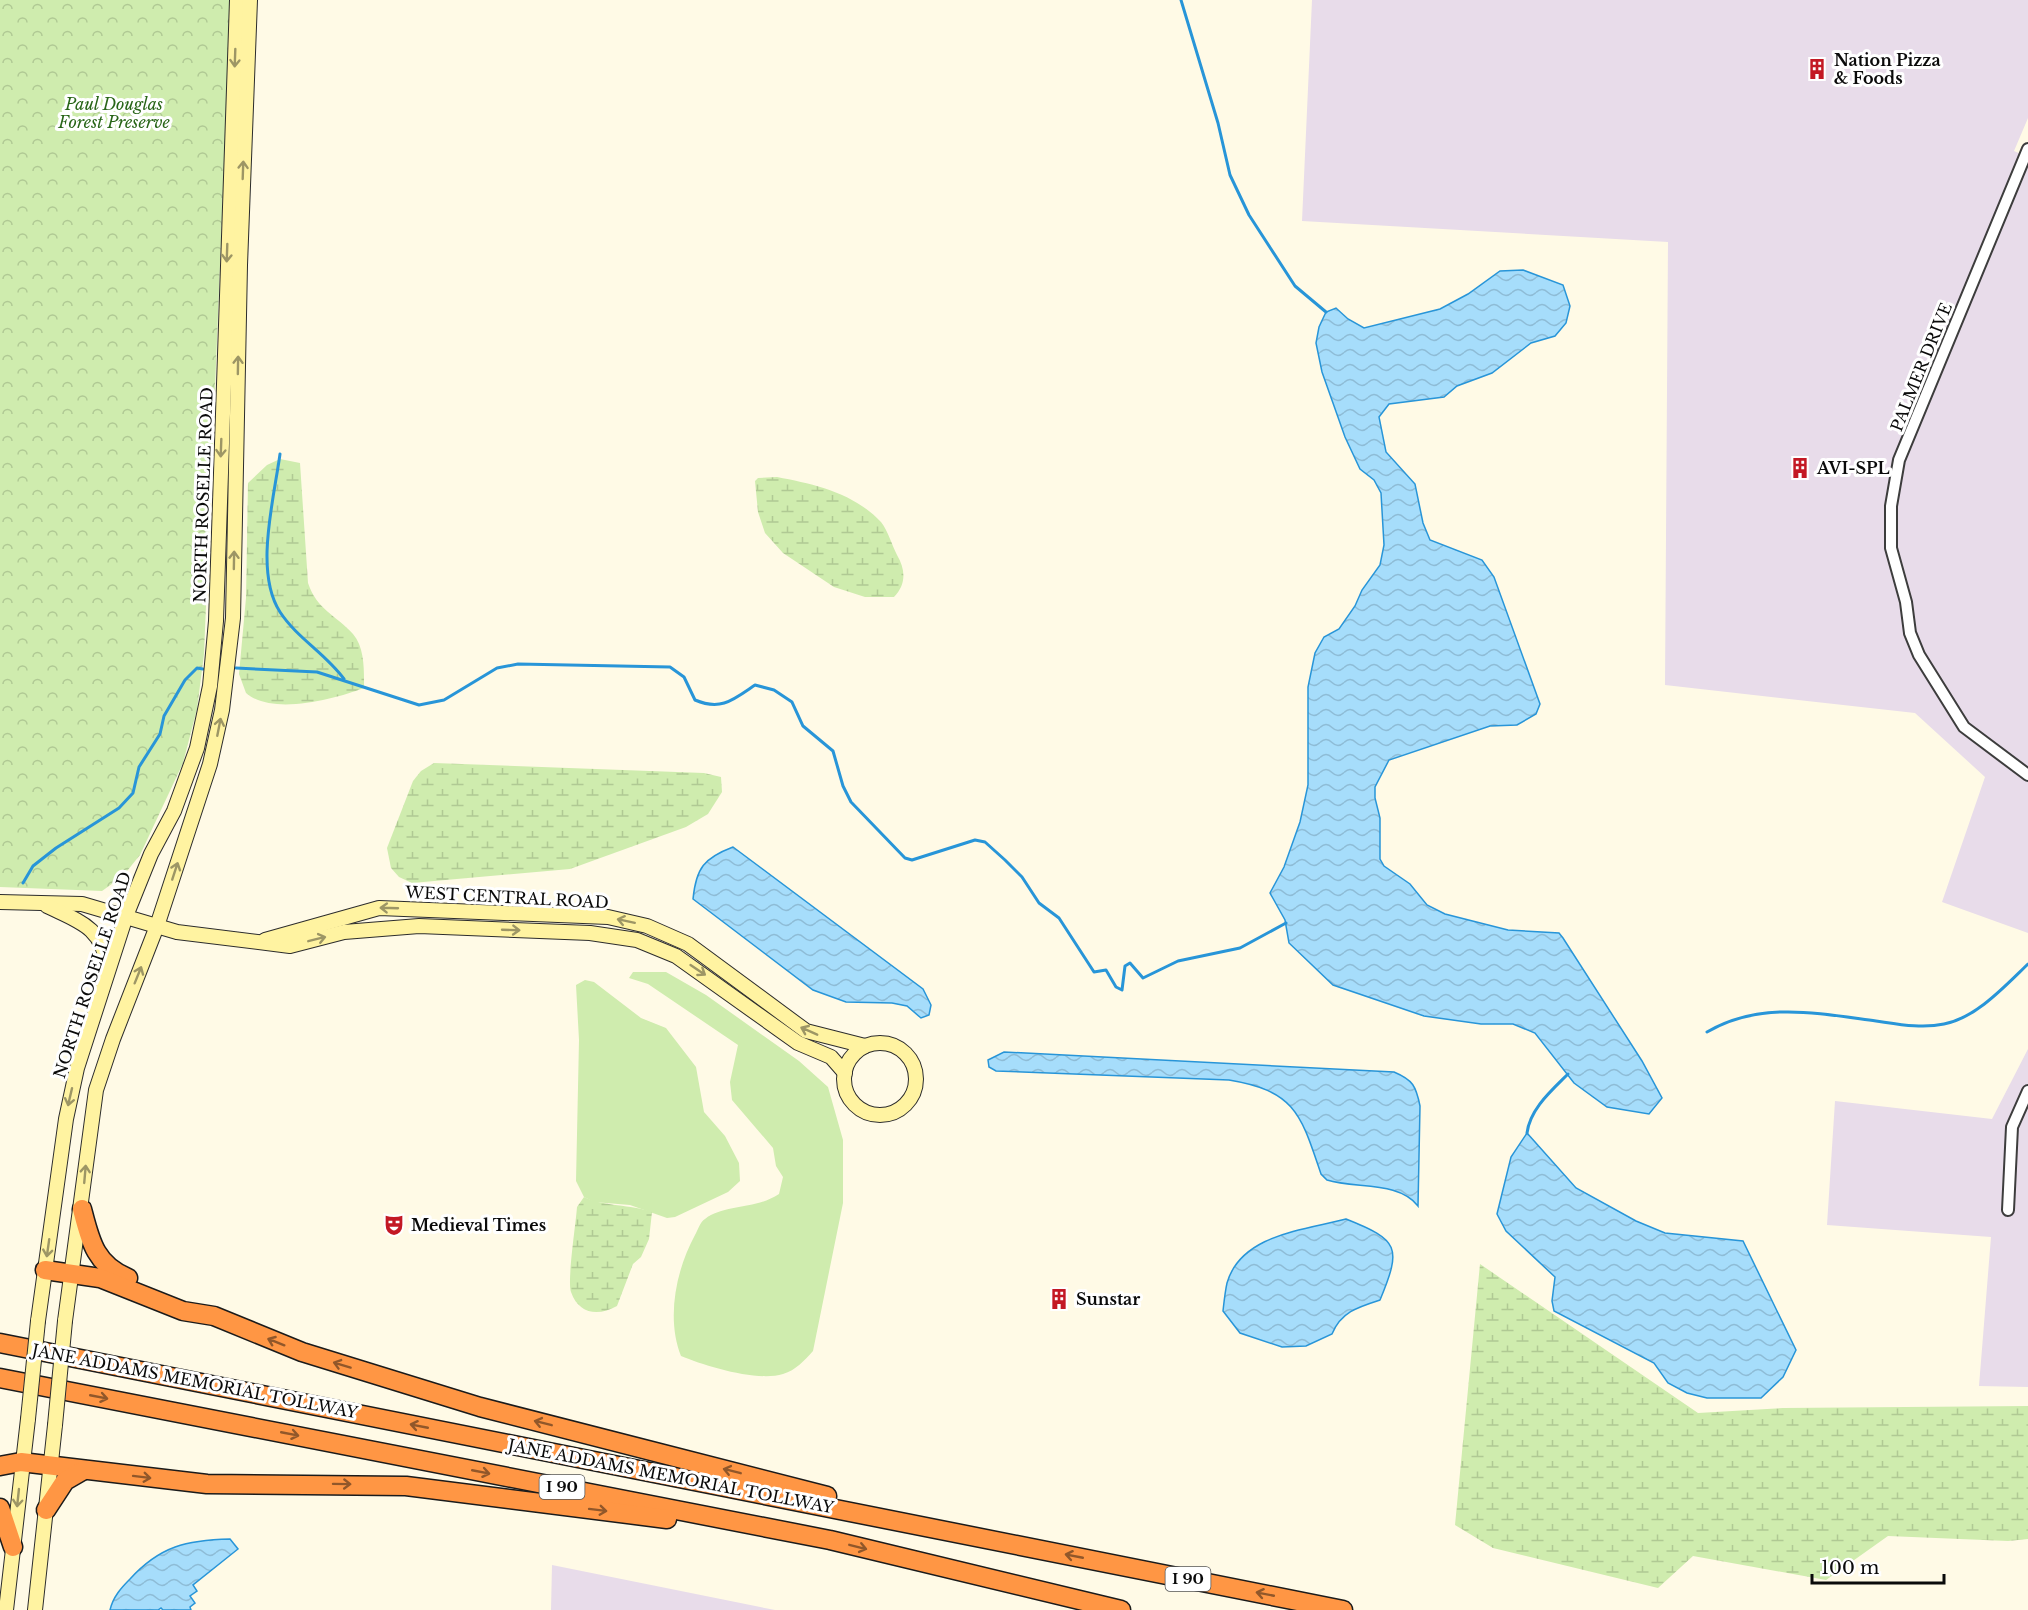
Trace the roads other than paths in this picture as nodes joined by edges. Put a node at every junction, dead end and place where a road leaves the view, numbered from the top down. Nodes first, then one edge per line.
1 (237, 0) edge
2 (250, 0) edge
3 (2028, 149) edge
4 (2028, 775) edge
5 (0, 902) edge
6 (42, 904) junction
7 (419, 909) junction
8 (541, 915) junction
9 (126, 916) junction
10 (157, 926) junction
11 (419, 926) junction
12 (656, 930) junction
13 (540, 931) junction
14 (260, 941) junction
15 (648, 945) junction
16 (108, 972) junction
17 (865, 1046) junction
18 (844, 1073) junction
19 (2028, 1091) edge
20 (82, 1209) junction
21 (2008, 1210) dead end
22 (45, 1270) junction
23 (72, 1273) junction
24 (214, 1316) junction
25 (0, 1343) edge
26 (0, 1378) edge
27 (21, 1462) junction
28 (0, 1466) edge
29 (50, 1466) junction
30 (84, 1470) junction
31 (0, 1508) edge
32 (46, 1510) junction
33 (830, 1540) junction
34 (12, 1547) junction
35 (1032, 1548) junction
36 (6, 1610) edge
37 (35, 1610) edge
38 (1121, 1610) edge
39 (1343, 1610) edge

1 -> 9 main road, NORTH ROSELLE ROAD
10 -> 2 main road, NORTH ROSELLE ROAD
3 - 4 street, PALMER DRIVE
5 - 6 main road, WEST CENTRAL ROAD
6 - 9 main road, WEST CENTRAL ROAD
6 - 16 main road
7 - 8 main road, WEST CENTRAL ROAD
7 - 11 main road
7 -> 14 main road, WEST CENTRAL ROAD
12 -> 8 main road, WEST CENTRAL ROAD
8 - 13 main road
9 - 10 main road, WEST CENTRAL ROAD
9 - 16 main road, NORTH ROSELLE ROAD
10 - 14 main road, WEST CENTRAL ROAD
20 -> 10 main road, NORTH ROSELLE ROAD
11 -> 13 main road, WEST CENTRAL ROAD
14 -> 11 main road, WEST CENTRAL ROAD
12 - 15 main road
17 -> 12 main road, WEST CENTRAL ROAD
13 - 15 main road, WEST CENTRAL ROAD
15 -> 18 main road, WEST CENTRAL ROAD
16 -> 22 main road, NORTH ROSELLE ROAD
17 - 18 main road
17 - 18 main road
19 - 21 street
20 - 23 main road, NORTH ROSELLE ROAD
20 - 24 highway
22 - 23 highway
22 - 27 main road, NORTH ROSELLE ROAD, bridge
23 - 24 highway
23 - 29 main road, NORTH ROSELLE ROAD, bridge
35 -> 24 highway
35 -> 25 highway, JANE ADDAMS MEMORIAL TOLLWAY / I 90
26 -> 33 highway, JANE ADDAMS MEMORIAL TOLLWAY / I 90
27 - 28 highway
27 - 29 highway
27 -> 34 main road, NORTH ROSELLE ROAD
29 - 30 highway
29 - 32 main road, NORTH ROSELLE ROAD
30 - 32 highway
30 -> 33 highway
31 - 34 highway
32 - 37 main road, NORTH ROSELLE ROAD
33 -> 38 highway, JANE ADDAMS MEMORIAL TOLLWAY / I 90
34 - 36 main road, NORTH ROSELLE ROAD
39 -> 35 highway, JANE ADDAMS MEMORIAL TOLLWAY / I 90

